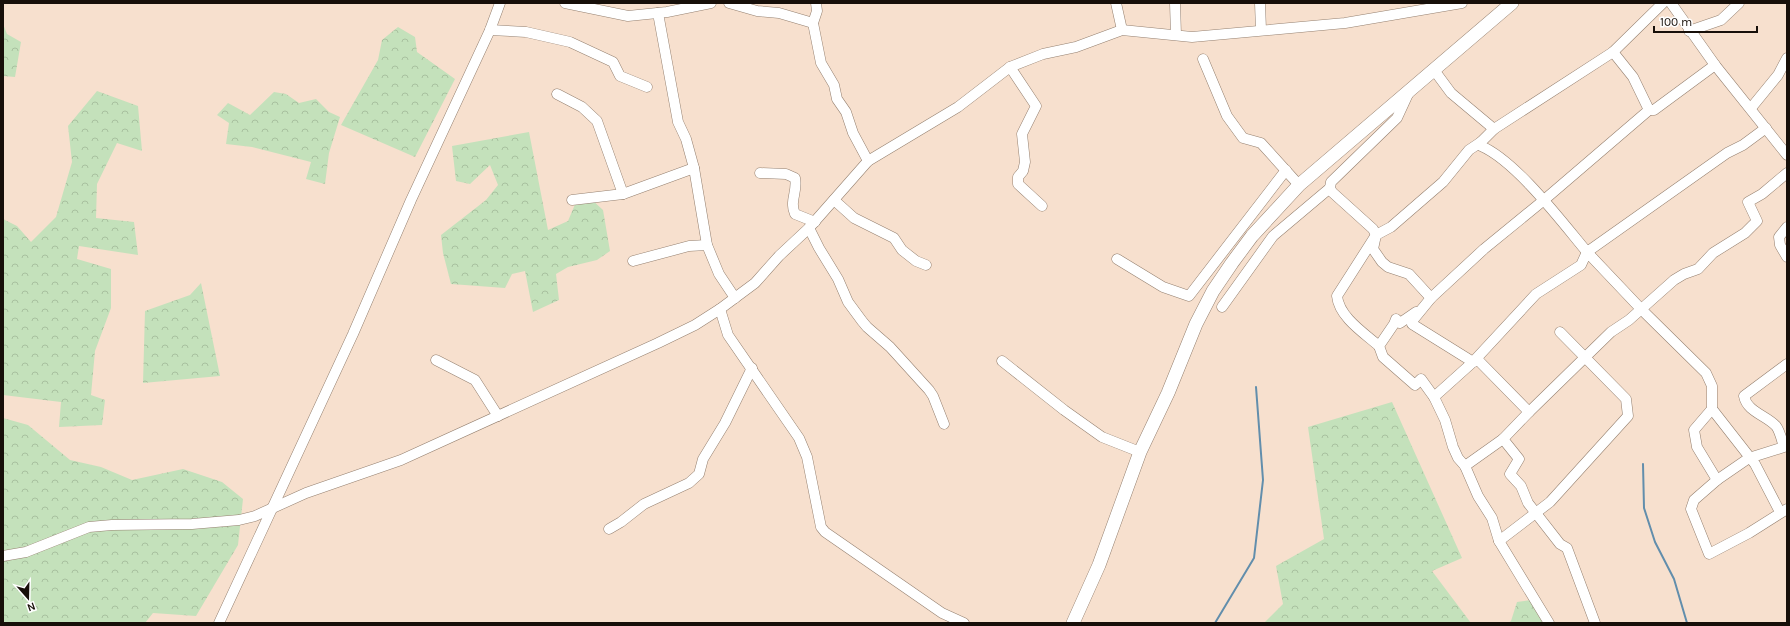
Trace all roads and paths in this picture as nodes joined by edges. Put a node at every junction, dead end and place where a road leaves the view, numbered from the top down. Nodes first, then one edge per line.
1 (500, 3) edge
2 (565, 3) edge
3 (711, 3) edge
4 (729, 3) edge
5 (816, 3) edge
6 (1116, 3) edge
7 (1174, 3) edge
8 (1260, 3) edge
9 (1462, 3) edge
10 (1512, 3) edge
11 (1663, 3) edge
12 (1671, 3) edge
13 (1739, 3) edge
14 (1450, 4) edge
15 (658, 13) junction
16 (813, 22) junction
17 (490, 30) junction
18 (1122, 30) junction
19 (1261, 30) junction
20 (1689, 31) junction
21 (1176, 35) junction
22 (1613, 52) junction
23 (1787, 58) edge
24 (1202, 59) dead end
25 (1715, 65) junction
26 (1010, 67) junction
27 (1434, 70) junction
28 (1782, 76) edge
29 (647, 87) dead end
30 (1409, 92) junction
31 (557, 94) dead end
32 (1751, 108) junction
33 (1649, 110) junction
34 (1766, 128) junction
35 (1494, 129) junction
36 (1481, 142) junction
37 (1787, 155) edge
38 (868, 161) junction
39 (694, 168) junction
40 (1286, 170) junction
41 (760, 173) dead end
42 (1787, 173) edge
43 (1299, 185) junction
44 (1330, 188) junction
45 (623, 194) junction
46 (572, 200) dead end
47 (834, 200) junction
48 (1544, 200) junction
49 (1042, 206) dead end
50 (812, 225) junction
51 (1787, 227) edge
52 (1376, 235) junction
53 (707, 245) junction
54 (1587, 252) junction
55 (1787, 257) edge
56 (1117, 259) dead end
57 (634, 261) dead end
58 (926, 265) dead end
59 (735, 298) junction
60 (1431, 298) junction
61 (1222, 307) dead end
62 (1421, 308) junction
63 (1641, 308) junction
64 (720, 309) junction
65 (1560, 332) dead end
66 (1379, 346) junction
67 (1586, 358) junction
68 (436, 360) dead end
69 (1002, 361) dead end
70 (1473, 362) junction
71 (1787, 364) edge
72 (752, 368) junction
73 (1434, 397) junction
74 (1712, 409) junction
75 (1529, 412) junction
76 (498, 416) junction
77 (944, 424) dead end
78 (1503, 439) junction
79 (1140, 452) junction
80 (1750, 458) junction
81 (1465, 466) junction
82 (1717, 480) junction
83 (273, 510) junction
84 (1784, 511) edge
85 (1536, 512) junction
86 (609, 529) dead end
87 (1500, 541) junction
88 (3, 556) edge
89 (219, 623) edge
90 (964, 623) edge
91 (1073, 623) edge
92 (1549, 623) edge
93 (1595, 623) edge

1 - 17 street
2 - 15 street
3 - 15 street
4 - 16 street
5 - 16 street
6 - 18 street
7 - 21 street
8 - 19 street
9 - 14 street
10 - 27 main road
11 - 22 street
12 - 20 street
13 - 20 street
14 - 19 street
15 - 39 street
16 - 38 street
17 - 29 street
17 - 83 street
18 - 21 street
18 - 26 street
19 - 21 street
20 - 25 street
22 - 33 street
22 - 35 street
23 - 28 street
24 - 40 street
25 - 32 street
25 - 33 street
26 - 38 street
26 - 49 street
27 - 30 main road
27 - 35 street
28 - 32 street
30 - 43 main road
30 - 44 street
31 - 45 street
32 - 34 street
33 - 48 street
34 - 37 street
34 - 54 street
35 - 36 street
36 - 48 street
36 - 52 street
38 - 47 street
39 - 45 street
39 - 53 street
40 - 43 street
40 - 56 street
41 - 50 street
42 - 63 street
43 - 79 main road
44 - 52 street
44 - 61 street
45 - 46 street
47 - 50 street
47 - 58 street
48 - 54 street
48 - 60 street
50 - 59 street
50 - 77 street
51 - 55 street
52 - 60 street
52 - 66 street
53 - 57 street
53 - 59 street
54 - 63 street
54 - 70 street
59 - 64 street
60 - 62 street
62 - 66 street
62 - 70 street
63 - 67 street
63 - 74 street
64 - 72 street
64 - 76 street
65 - 67 street
66 - 73 street
67 - 75 street
67 - 85 street
68 - 76 street
69 - 79 street
70 - 73 street
70 - 75 street
71 - 80 street
72 - 86 street
72 - 90 street
73 - 81 street
74 - 80 street
74 - 82 street
75 - 78 street
76 - 83 street
78 - 81 street
78 - 85 street
79 - 91 main road
80 - 82 street
80 - 84 street
81 - 87 street
82 - 84 street
83 - 88 street
83 - 89 street
85 - 87 street
85 - 93 street
87 - 92 street

